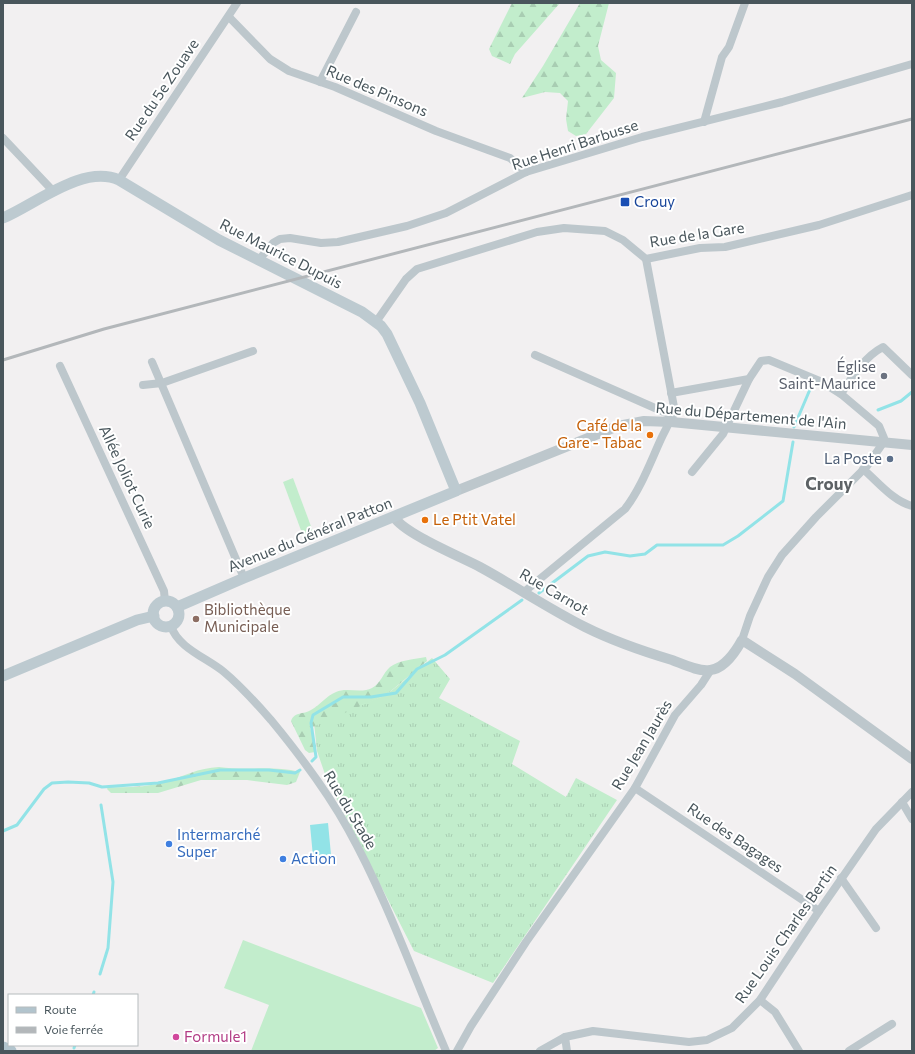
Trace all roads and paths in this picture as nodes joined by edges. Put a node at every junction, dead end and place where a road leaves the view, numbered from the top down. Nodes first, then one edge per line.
1 (236, 3) edge
2 (745, 3) edge
3 (356, 12) dead end
4 (229, 17) junction
5 (912, 64) edge
6 (320, 82) junction
7 (704, 122) junction
8 (3, 138) edge
9 (526, 172) junction
10 (119, 180) junction
11 (54, 192) junction
12 (912, 195) edge
13 (3, 218) edge
14 (646, 259) junction
15 (258, 261) junction
16 (376, 322) junction
17 (253, 351) dead end
18 (535, 355) dead end
19 (152, 362) dead end
20 (60, 366) dead end
21 (912, 375) edge
22 (749, 379) junction
23 (162, 383) junction
24 (143, 385) dead end
25 (671, 392) junction
26 (841, 394) junction
27 (672, 419) junction
28 (727, 427) junction
29 (883, 443) junction
30 (912, 445) edge
31 (863, 469) junction
32 (692, 472) dead end
33 (456, 491) junction
34 (912, 506) edge
35 (394, 517) junction
36 (244, 578) junction
37 (524, 592) junction
38 (165, 601) junction
39 (177, 607) junction
40 (154, 616) junction
41 (171, 626) junction
42 (742, 640) junction
43 (710, 670) junction
44 (3, 676) edge
45 (912, 758) edge
46 (635, 788) junction
47 (912, 792) edge
48 (902, 802) junction
49 (912, 819) edge
50 (842, 878) junction
51 (819, 911) junction
52 (876, 928) dead end
53 (760, 1000) junction
54 (892, 1024) dead end
55 (565, 1037) junction
56 (3, 1048) edge
57 (10, 1051) edge
58 (446, 1051) edge
59 (457, 1051) edge
60 (540, 1051) edge
61 (567, 1051) edge
62 (799, 1051) edge
63 (849, 1051) edge

1 - 4 street, Rue du 5e Zouave
2 - 7 street
3 - 6 street
4 - 6 street, Rue des Pinsons
4 - 10 street, Rue du 5e Zouave
5 - 7 street, Rue Henri Barbusse
6 - 9 street, Rue des Pinsons
7 - 9 street, Rue Henri Barbusse
8 - 11 street
9 - 15 street, Rue Henri Barbusse
10 - 11 main road, Rue Maurice Dupuis
10 - 15 main road, Rue Maurice Dupuis
11 - 13 main road, Rue Maurice Dupuis
12 - 14 street, Rue de la Gare
14 - 16 street, Rue de la Gare
14 - 25 street
15 - 16 main road, Rue Maurice Dupuis
16 - 33 main road, Rue Maurice Dupuis
17 - 23 street
18 - 27 street
19 - 23 street
20 - 38 street, Allée Joliot Curie
21 - 26 street
22 - 25 street
22 - 26 street
22 - 28 street
23 - 24 street
23 - 36 street
25 - 27 street
26 - 29 street
27 - 28 street, Rue du Département de l'Ain
27 - 33 street, Rue du Département de l'Ain
27 - 37 street
28 - 29 street, Rue du Département de l'Ain
28 - 32 street
29 - 30 street, Rue du Département de l'Ain
29 - 31 street, Rue Jean Jaurès
31 - 34 street
31 - 42 street, Rue Jean Jaurès
33 - 35 main road, Avenue du Général Patton
35 - 36 main road, Avenue du Général Patton
35 - 37 street, Rue Carnot
36 - 39 main road, Avenue du Général Patton
37 - 43 street, Rue Carnot
38 - 39 main road
38 - 40 main road
39 - 41 main road
40 - 41 main road
40 - 44 main road
41 - 58 street, Rue du Stade
42 - 43 street, Rue Jean Jaurès
42 - 45 street
43 - 46 street, Rue Jean Jaurès
46 - 51 street, Rue des Bagages
46 - 59 street, Rue Jean Jaurès
47 - 48 street, Rue Louis Charles Bertin
48 - 49 street
48 - 50 street, Rue Louis Charles Bertin
50 - 51 street, Rue Louis Charles Bertin
50 - 52 street
51 - 53 street, Rue Louis Charles Bertin
53 - 55 street, Rue Louis Charles Bertin
53 - 62 street
54 - 63 street
55 - 60 street, Rue Louis Charles Bertin
55 - 61 street
56 - 57 main road

